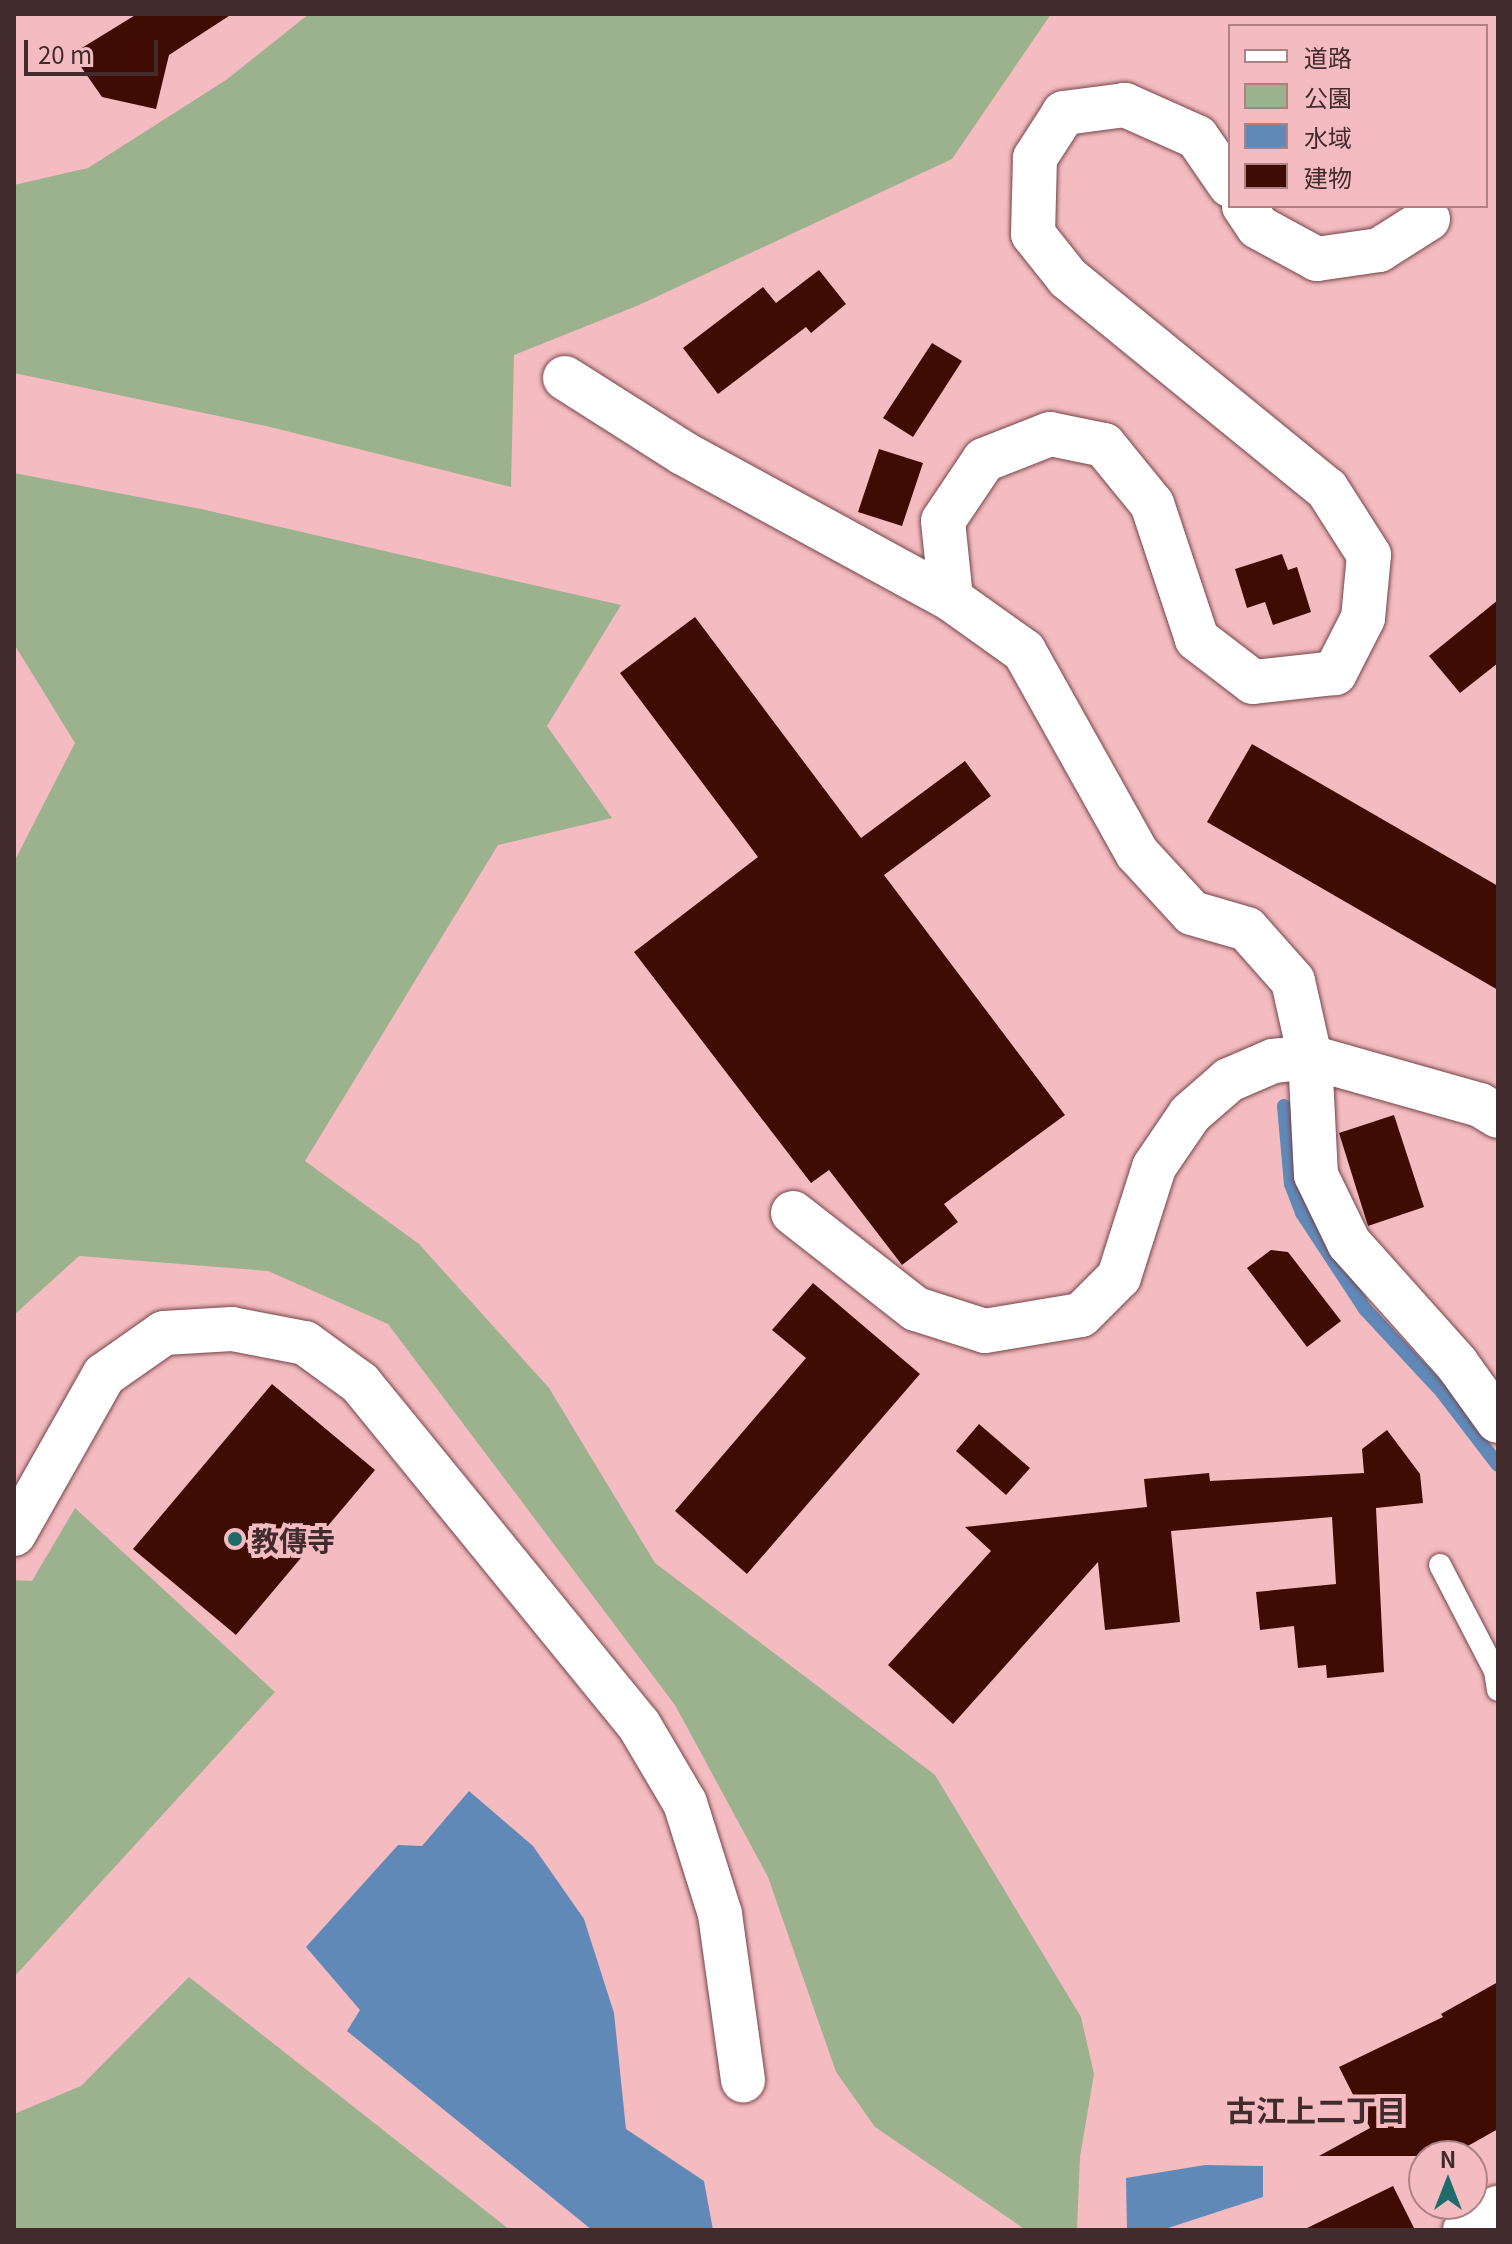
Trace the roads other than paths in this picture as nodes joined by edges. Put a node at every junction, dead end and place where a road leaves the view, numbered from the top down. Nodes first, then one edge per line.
1 (1228, 182) edge
2 (1245, 208) edge
3 (1428, 219) dead end
4 (565, 378) dead end
5 (951, 599) junction
6 (1310, 1057) junction
7 (1498, 1116) edge
8 (793, 1213) dead end
9 (1498, 1421) edge
10 (14, 1534) edge
11 (1440, 1565) dead end
12 (1498, 1690) edge
13 (743, 2080) dead end
14 (1498, 2208) edge
15 (1465, 2230) edge

1 - 5 street
2 - 3 street
4 - 5 street
5 - 6 street
6 - 7 street
6 - 8 street
6 - 9 street
10 - 13 street
11 - 12 lane
14 - 15 street

